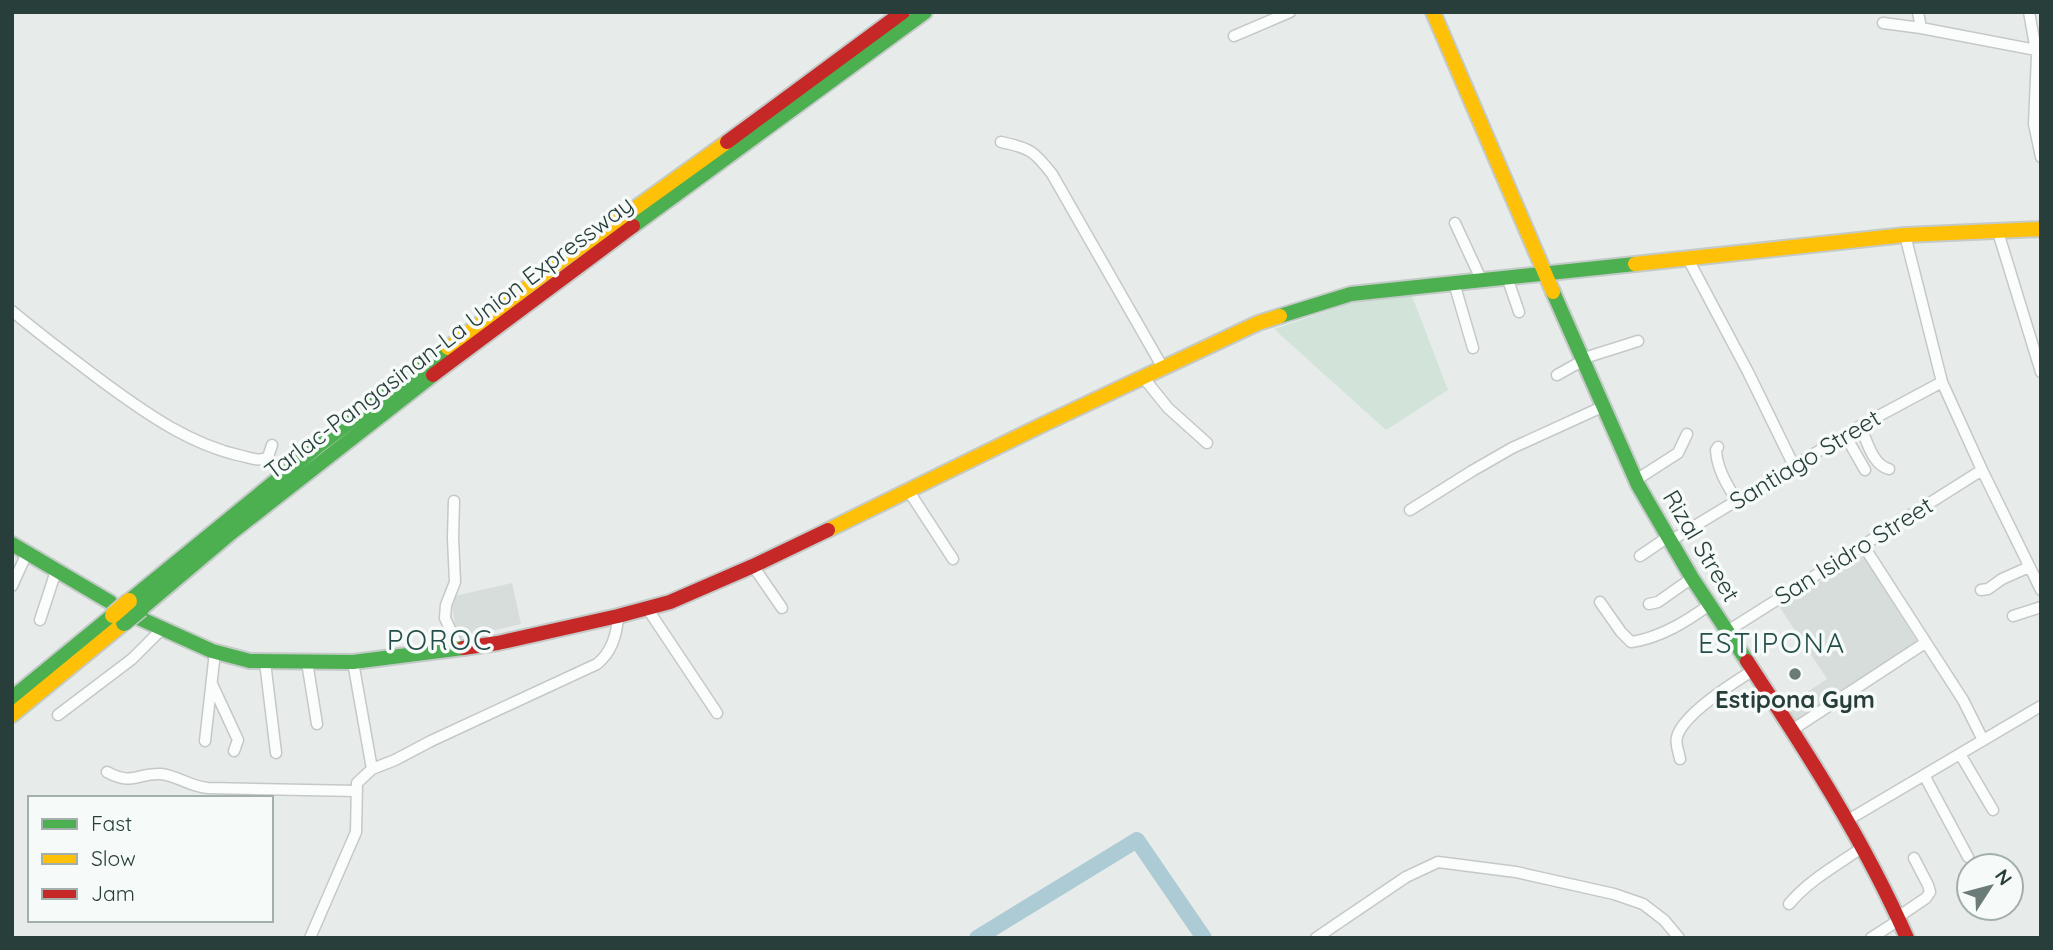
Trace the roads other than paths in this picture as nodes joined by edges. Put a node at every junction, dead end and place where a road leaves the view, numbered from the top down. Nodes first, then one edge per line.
1 (903, 12) edge
2 (925, 12) edge
3 (1290, 12) edge
4 (1433, 12) edge
5 (1918, 12) edge
6 (2029, 12) edge
7 (1883, 23) dead end
8 (1920, 28) junction
9 (1234, 36) dead end
10 (2036, 50) junction
11 (1001, 142) dead end
12 (2041, 157) edge
13 (1455, 223) dead end
14 (2041, 229) edge
15 (1998, 232) junction
16 (1905, 235) junction
17 (1688, 259) junction
18 (1545, 272) junction
19 (1507, 277) junction
20 (1481, 279) junction
21 (1454, 283) junction
22 (12, 312) edge
23 (1519, 312) dead end
24 (1638, 341) dead end
25 (1473, 348) dead end
26 (1582, 360) junction
27 (1163, 368) junction
28 (2041, 372) edge
29 (1557, 375) dead end
30 (1143, 377) junction
31 (1942, 382) junction
32 (1602, 407) junction
33 (1860, 426) junction
34 (1687, 434) dead end
35 (1845, 435) junction
36 (1207, 443) dead end
37 (272, 444) dead end
38 (1718, 447) dead end
39 (1794, 466) junction
40 (1889, 469) dead end
41 (1865, 470) dead end
42 (1982, 470) junction
43 (1636, 480) junction
44 (908, 491) junction
45 (454, 501) dead end
46 (1737, 501) junction
47 (1410, 510) dead end
48 (1669, 539) junction
49 (1863, 545) junction
50 (19, 548) edge
51 (1640, 556) dead end
52 (953, 559) dead end
53 (753, 566) junction
54 (2029, 567) junction
55 (56, 571) junction
56 (1692, 578) junction
57 (12, 586) edge
58 (1981, 590) dead end
59 (2041, 590) edge
60 (1600, 602) dead end
61 (1649, 604) dead end
62 (1709, 605) junction
63 (2041, 607) edge
64 (647, 608) junction
65 (782, 608) dead end
66 (126, 611) junction
67 (618, 615) junction
68 (2013, 617) dead end
69 (40, 620) dead end
70 (162, 629) junction
71 (1726, 632) junction
72 (1925, 643) junction
73 (459, 649) junction
74 (215, 652) junction
75 (265, 662) junction
76 (306, 662) junction
77 (353, 662) junction
78 (1752, 671) junction
79 (211, 684) junction
80 (12, 698) edge
81 (2041, 706) edge
82 (716, 713) dead end
83 (12, 715) edge
84 (58, 715) dead end
85 (317, 724) dead end
86 (1792, 730) junction
87 (1983, 740) junction
88 (205, 741) dead end
89 (234, 751) dead end
90 (276, 753) dead end
91 (1960, 754) junction
92 (1680, 759) dead end
93 (372, 769) junction
94 (107, 772) dead end
95 (1924, 775) junction
96 (356, 791) junction
97 (1993, 810) dead end
98 (1849, 820) junction
99 (1863, 848) junction
100 (1965, 852) edge
101 (1914, 858) dead end
102 (1789, 904) dead end
103 (1898, 919) junction
104 (310, 938) edge
105 (1316, 938) edge
106 (1679, 938) edge
107 (1871, 938) edge
108 (1907, 938) edge

1 - 66 main road, Tarlac-Pangasinan-La Union Expressway
2 - 66 main road, Tarlac-Pangasinan-La Union Expressway
3 - 9 street
4 - 18 main road, Rizal Street
5 - 8 street
6 - 10 street
7 - 8 street
8 - 10 street
10 - 12 street
11 - 27 street
13 - 20 street
14 - 15 main road
15 - 16 main road
15 - 28 street
16 - 17 main road
16 - 31 street
17 - 18 main road
17 - 39 street
18 - 19 main road
18 - 26 main road, Rizal Street
19 - 20 main road
19 - 23 street
20 - 21 main road
21 - 25 street
21 - 27 main road
22 - 37 street
24 - 26 street
26 - 29 street
26 - 32 main road, Rizal Street
27 - 30 main road
30 - 36 street
30 - 44 main road
31 - 33 street, Santiago Street
31 - 42 street
32 - 43 main road, Rizal Street
32 - 47 street
33 - 35 street, Santiago Street
33 - 40 street
34 - 43 street
35 - 39 street, Santiago Street
35 - 41 street
38 - 46 street
39 - 46 street, Santiago Street
42 - 49 street, San Isidro Street
42 - 54 street
43 - 48 main road, Rizal Street
44 - 52 street
44 - 53 main road
45 - 73 street
46 - 48 street, Santiago Street
48 - 51 street, Santiago Street
48 - 56 main road, Rizal Street
49 - 71 street, San Isidro Street
49 - 72 street
50 - 55 main road
50 - 57 street
53 - 64 main road
53 - 65 street
54 - 58 street
54 - 59 street
55 - 66 main road
55 - 69 street
56 - 61 street
56 - 62 main road, Rizal Street
60 - 62 street
62 - 71 main road, Rizal Street
63 - 68 street
64 - 67 main road
64 - 82 street
66 - 70 main road
66 - 80 main road, Tarlac-Pangasinan-La Union Expressway
66 - 83 main road, Tarlac-Pangasinan-La Union Expressway
67 - 73 main road
67 - 93 street
70 - 74 main road
70 - 84 street
71 - 78 main road, Rizal Street
72 - 86 street
72 - 87 street
73 - 77 main road
74 - 75 main road
74 - 79 street
75 - 76 main road
75 - 90 street
76 - 77 main road
76 - 85 street
77 - 93 street
78 - 86 main road, Rizal Street
78 - 92 street
79 - 88 street
79 - 89 street
81 - 87 street
86 - 98 main road, Rizal Street
87 - 91 street
91 - 95 street
91 - 97 street
93 - 96 street
94 - 96 street
95 - 98 street
95 - 100 street
96 - 104 street
98 - 99 main road, Rizal Street
99 - 102 street
99 - 103 main road, Rizal Street
101 - 103 street
103 - 107 street
103 - 108 main road, Rizal Street
105 - 106 street

